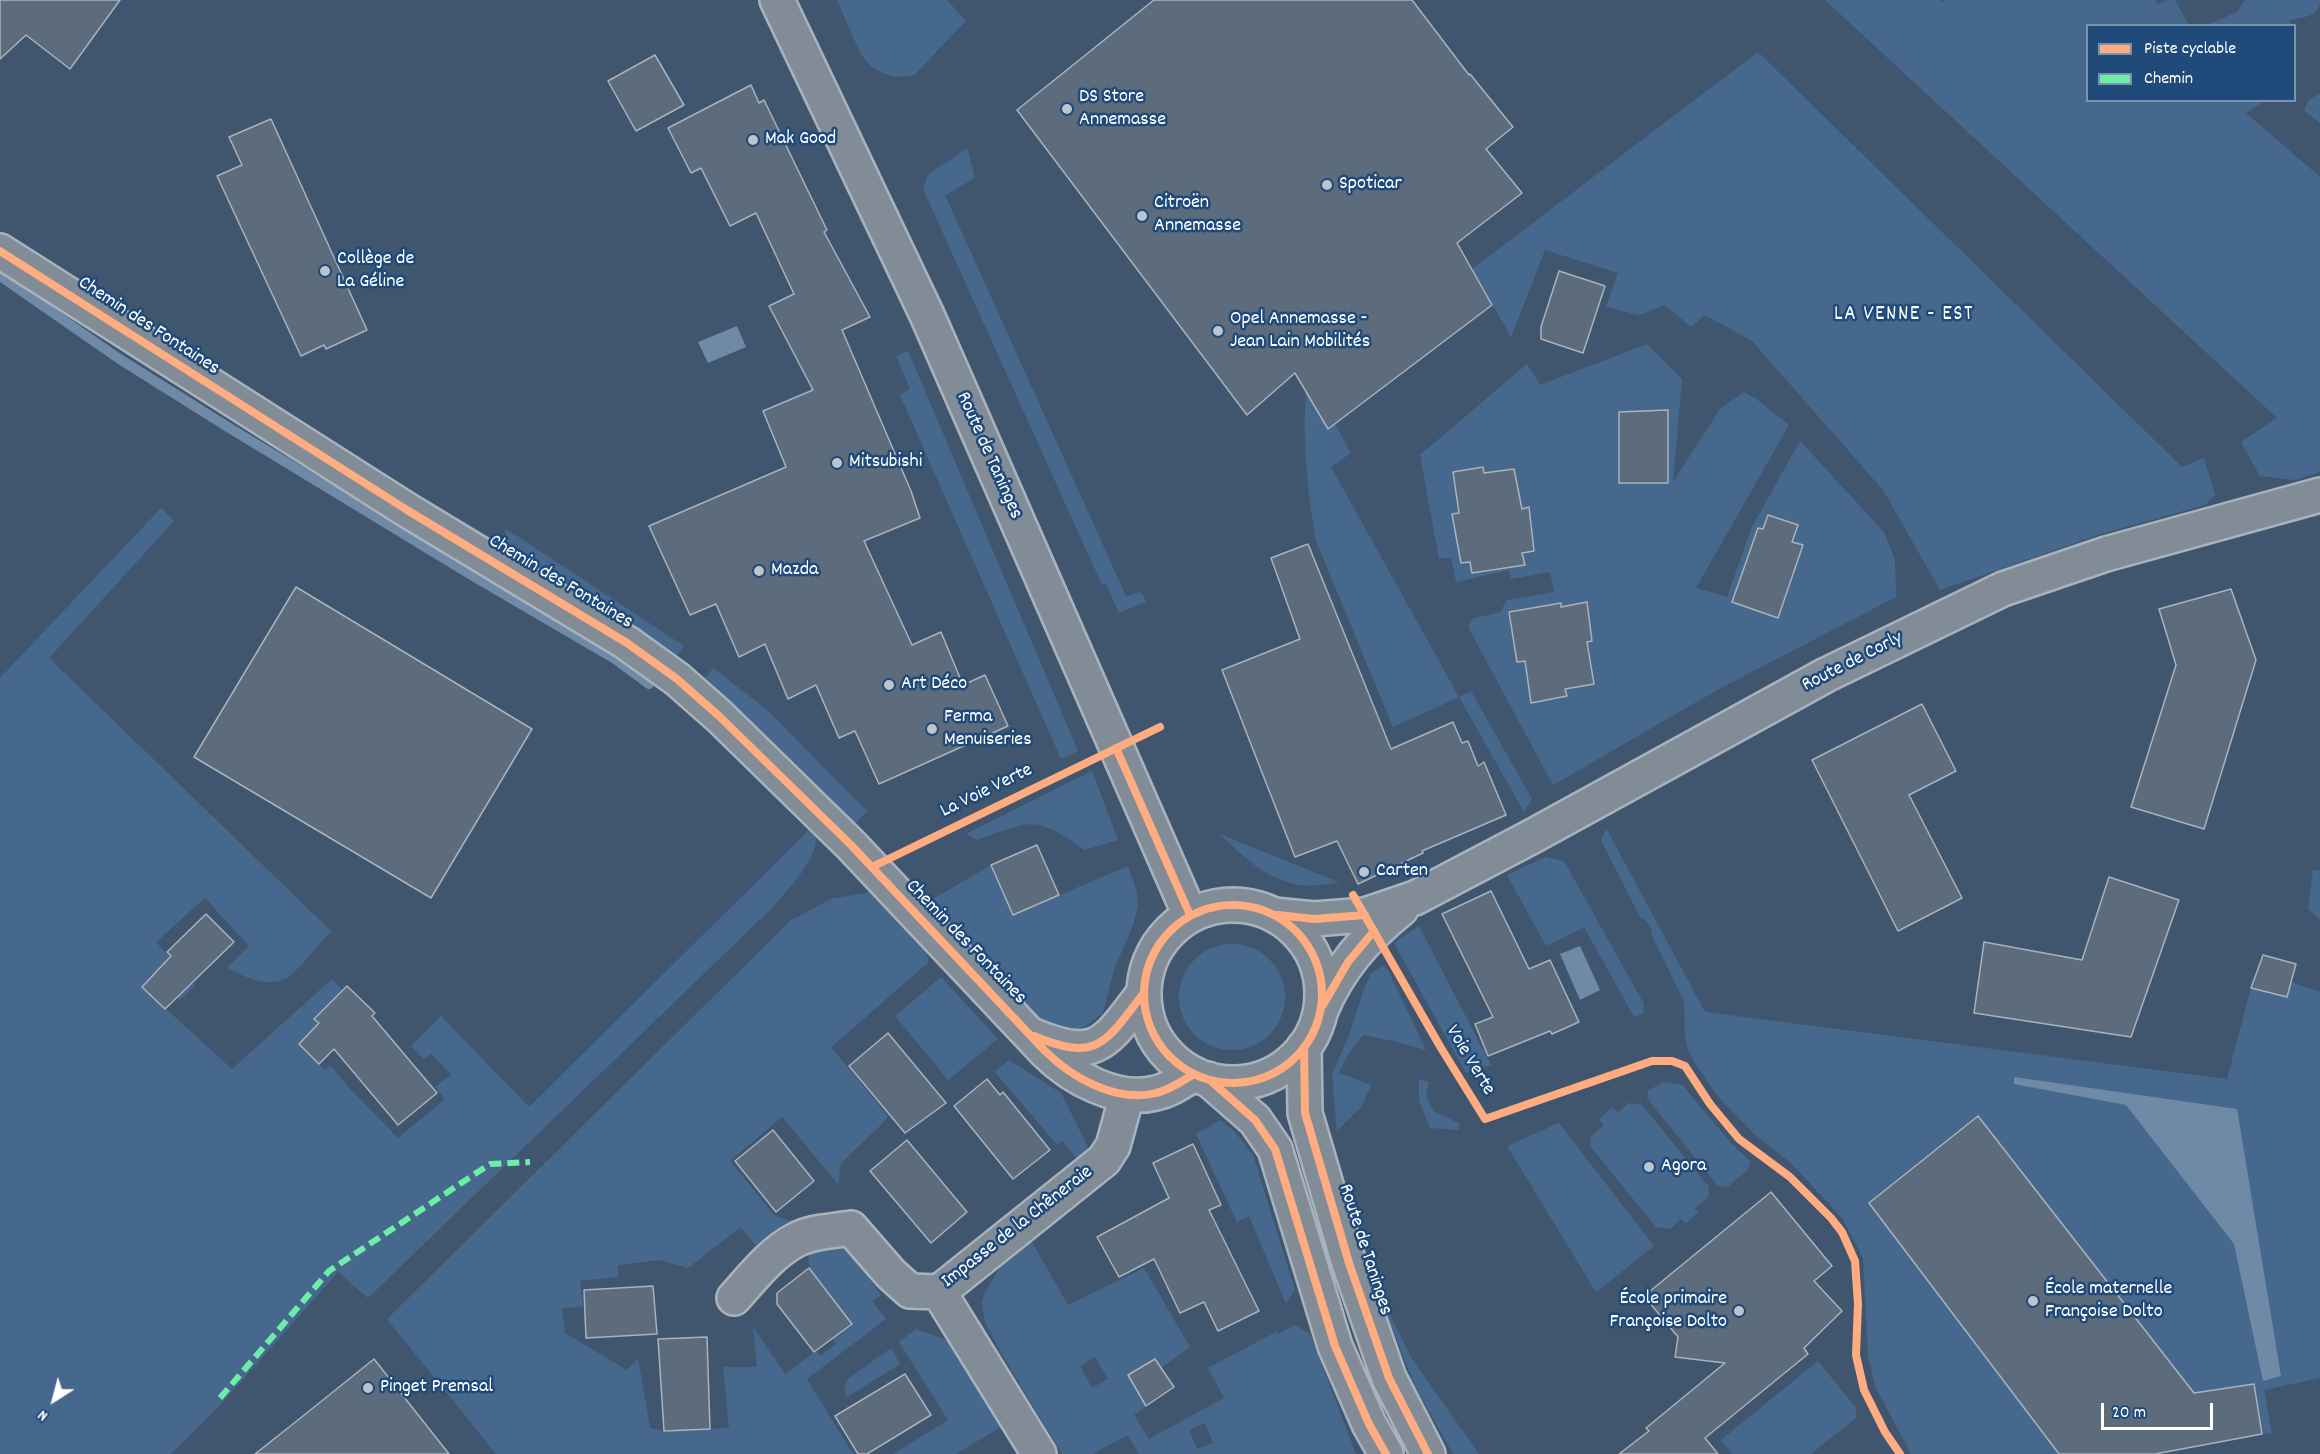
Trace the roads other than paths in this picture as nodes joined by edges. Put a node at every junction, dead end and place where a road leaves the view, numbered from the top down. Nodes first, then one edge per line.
1 (777, 0) edge
2 (0, 252) edge
3 (2320, 495) edge
4 (1415, 898) junction
5 (1190, 915) junction
6 (1274, 915) junction
7 (1143, 994) junction
8 (1321, 1010) junction
9 (1030, 1035) junction
10 (1304, 1047) junction
11 (1201, 1077) junction
12 (1127, 1095) junction
13 (939, 1292) junction
14 (734, 1298) dead end
15 (1039, 1454) edge
16 (1386, 1454) edge
17 (1428, 1454) edge

1 - 5 street, Route de Taninges
2 - 9 street, Chemin des Fontaines
3 - 4 street, Route de Corly
4 - 6 street, Route de Corly
4 - 8 street, Route de Corly
5 - 6 street
5 - 7 street
6 - 8 street
7 - 9 street, Chemin des Fontaines
7 - 11 street
8 - 10 street
9 - 12 street, Chemin des Fontaines
10 - 11 street
10 - 17 street, Route de Taninges
11 - 12 street, Chemin des Fontaines
11 - 16 street
12 - 13 street, Impasse de la Chêneraie
13 - 14 street, Impasse de la Chêneraie
13 - 15 street

